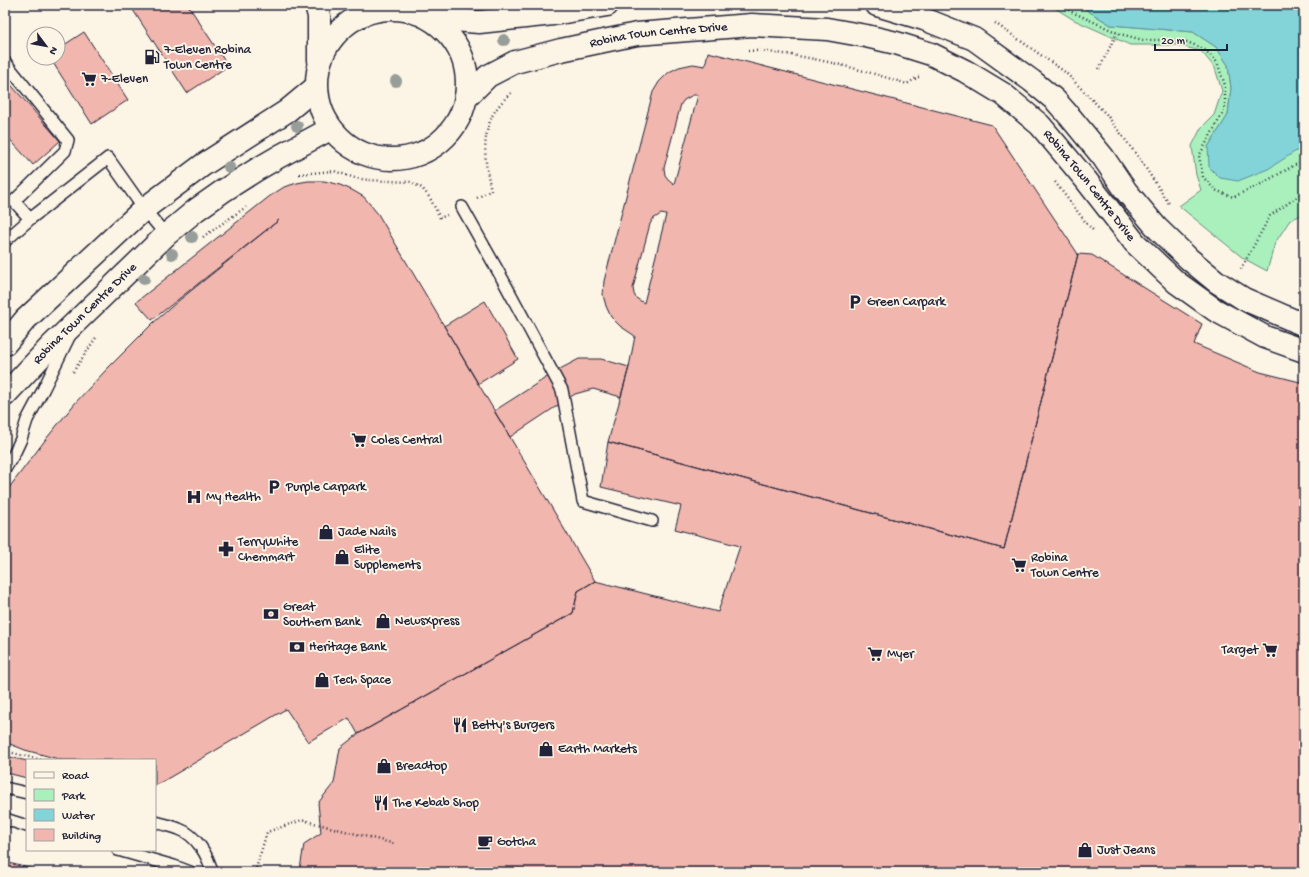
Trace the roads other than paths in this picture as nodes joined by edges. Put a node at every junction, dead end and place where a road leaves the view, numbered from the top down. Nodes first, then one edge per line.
1 (316, 5) edge
2 (607, 5) edge
3 (875, 5) edge
4 (395, 7) edge
5 (429, 18) junction
6 (866, 36) junction
7 (5, 62) edge
8 (319, 63) junction
9 (316, 87) junction
10 (466, 98) junction
11 (330, 129) junction
12 (462, 206) road end
13 (144, 210) junction
14 (30, 219) junction
15 (166, 235) junction
16 (5, 241) edge
17 (77, 320) junction
18 (1304, 325) edge
19 (5, 344) edge
20 (1304, 351) edge
21 (5, 395) edge
22 (5, 469) edge
23 (652, 521) dead end
24 (5, 788) edge
25 (26, 793) edge
26 (5, 819) edge
27 (156, 822) edge
28 (26, 826) edge
29 (122, 851) edge
30 (190, 872) edge
31 (212, 872) edge

1 - 8 street
2 - 5 street
3 - 6 street, Robina Town Centre Drive
3 - 18 street, Robina Town Centre Drive
4 - 5 street
4 - 8 street
5 - 10 street
6 - 10 street, Robina Town Centre Drive
6 - 20 street, Robina Town Centre Drive
7 - 14 lane
8 - 9 street
9 - 11 street
9 - 13 street
10 - 11 street
11 - 15 street, Robina Town Centre Drive
12 - 23 lane
13 - 14 lane
13 - 15 lane
13 - 19 street
14 - 16 lane
15 - 17 street, Robina Town Centre Drive
17 - 21 street, Robina Town Centre Drive
17 - 22 lane
24 - 25 lane
26 - 28 lane
27 - 31 lane
29 - 30 lane

